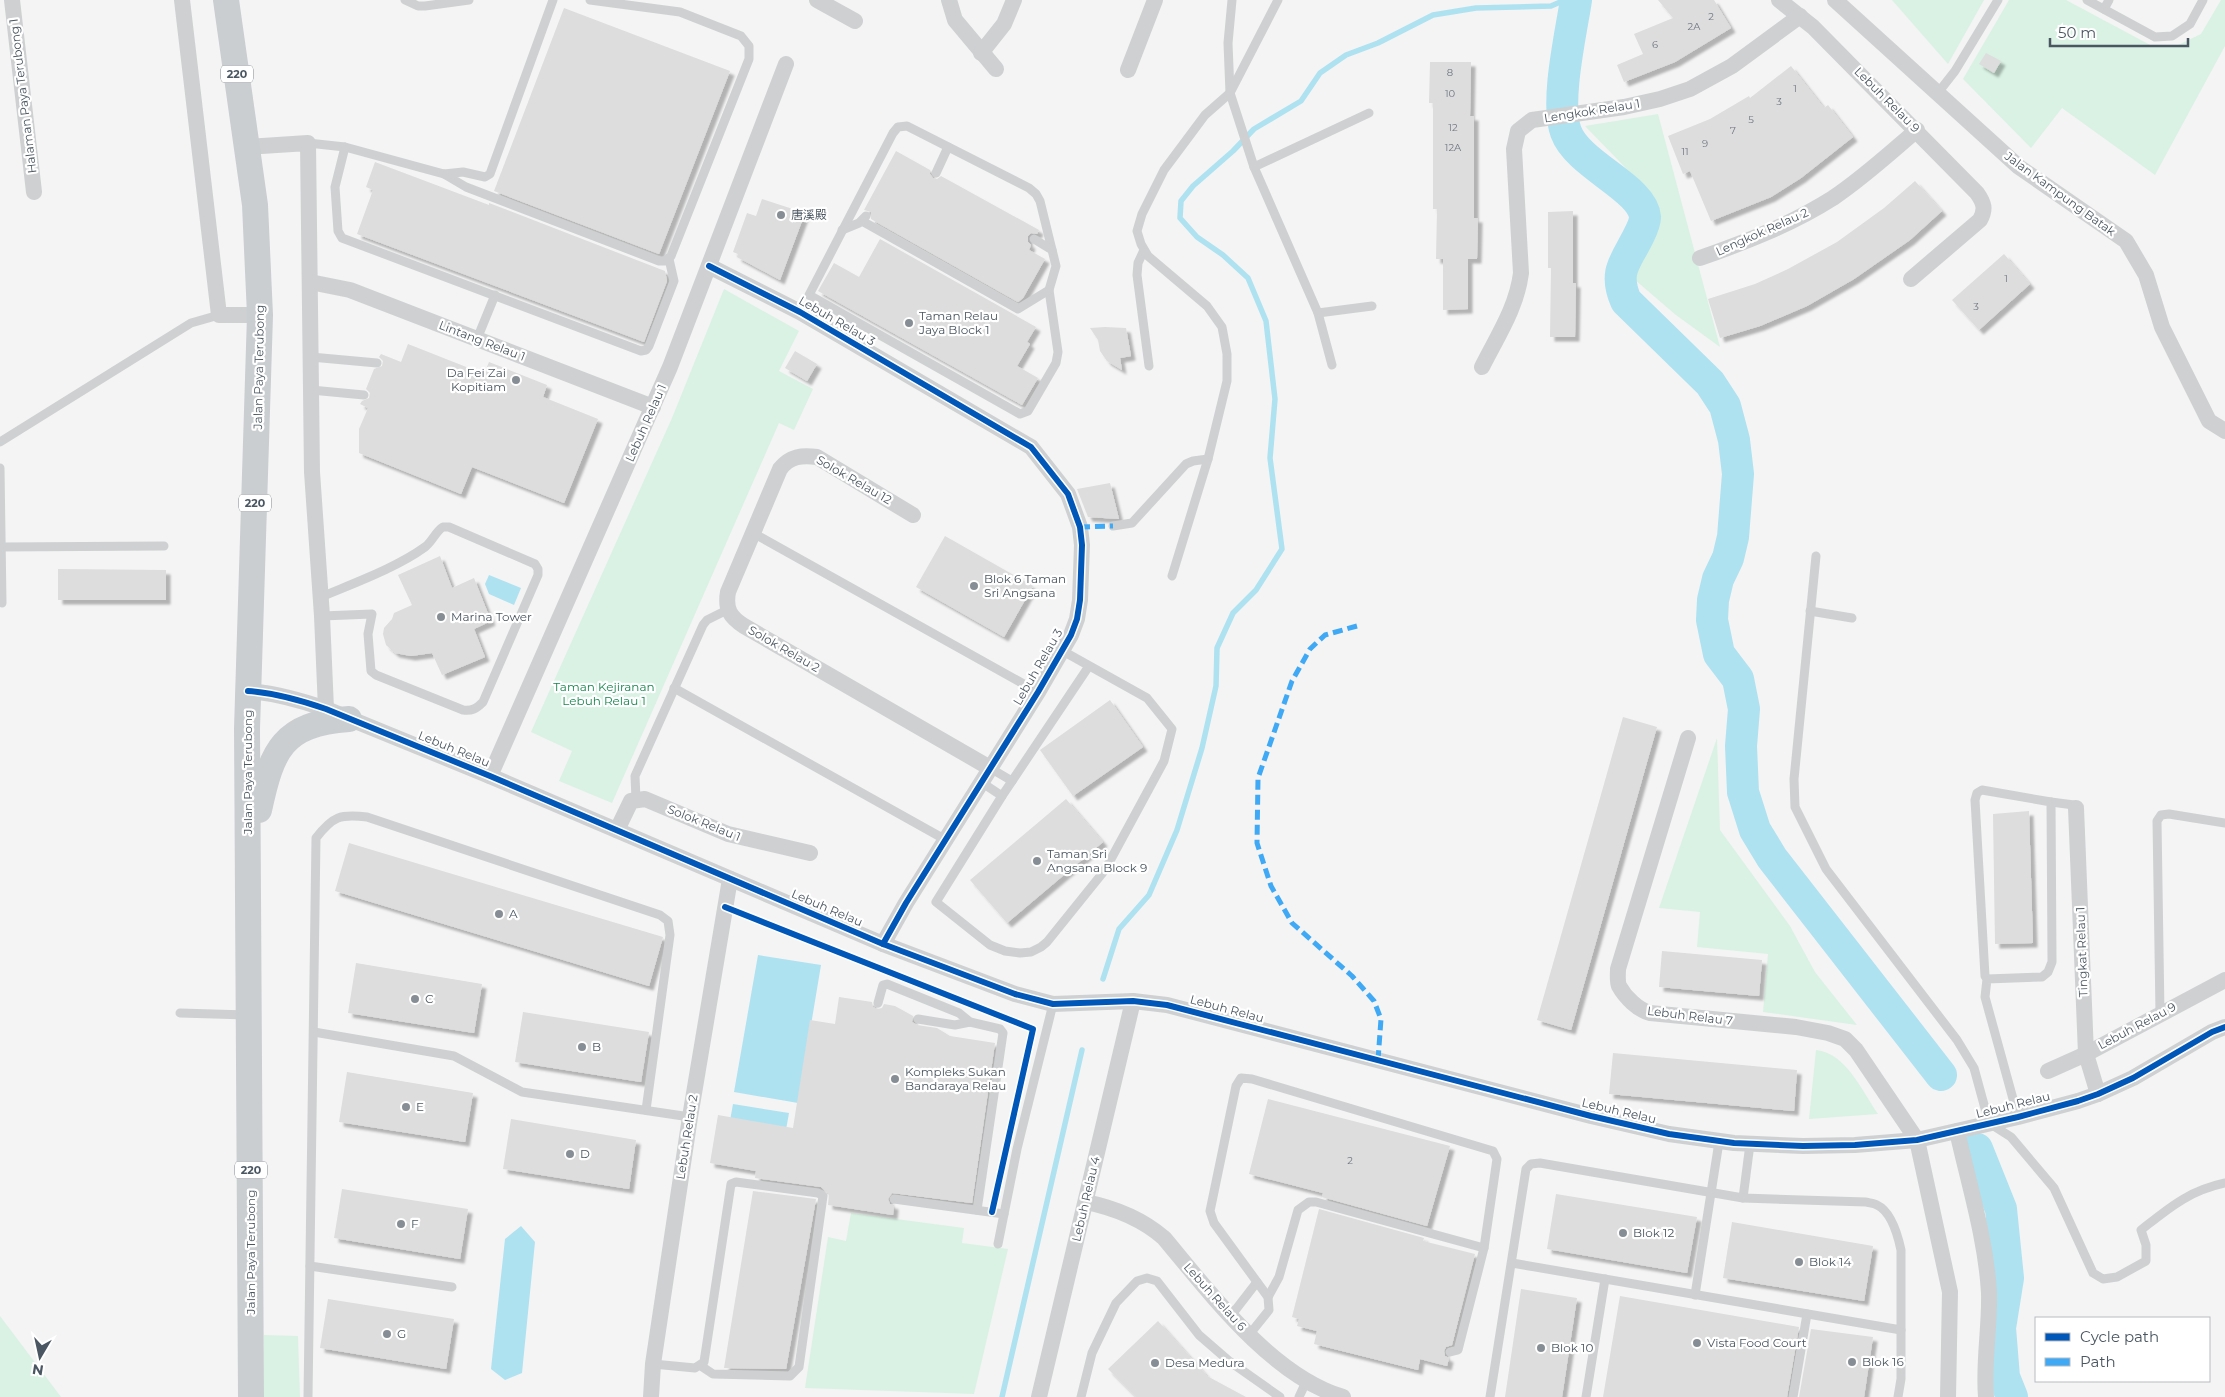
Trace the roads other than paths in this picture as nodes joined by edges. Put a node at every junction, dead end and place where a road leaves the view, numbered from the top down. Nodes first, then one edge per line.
1 (12, 0) edge
2 (182, 0) edge
3 (226, 0) edge
4 (405, 0) edge
5 (469, 0) edge
6 (553, 0) edge
7 (590, 0) edge
8 (817, 0) edge
9 (949, 0) edge
10 (1014, 0) edge
11 (1155, 0) edge
12 (1232, 0) edge
13 (1278, 0) edge
14 (1779, 0) edge
15 (1835, 0) edge
16 (1998, 0) edge
17 (2087, 0) edge
18 (2109, 0) edge
19 (2203, 0) edge
20 (2104, 9) junction
21 (1800, 16) junction
22 (855, 21) dead end
23 (981, 53) junction
24 (786, 64) dead end
25 (996, 69) dead end
26 (1128, 70) dead end
27 (1230, 93) junction
28 (1937, 94) junction
29 (1369, 113) dead end
30 (1917, 130) junction
31 (308, 143) junction
32 (248, 147) junction
33 (345, 147) junction
34 (948, 147) junction
35 (1254, 167) junction
36 (936, 173) dead end
37 (444, 174) junction
38 (34, 192) dead end
39 (842, 230) junction
40 (1034, 239) dead end
41 (1052, 250) junction
42 (1144, 250) junction
43 (1700, 258) dead end
44 (669, 259) junction
45 (710, 266) junction
46 (1911, 279) dead end
47 (310, 282) junction
48 (1049, 290) junction
49 (494, 295) junction
50 (809, 295) junction
51 (1372, 306) dead end
52 (800, 312) junction
53 (1318, 313) junction
54 (260, 315) junction
55 (219, 316) junction
56 (477, 339) junction
57 (311, 357) junction
58 (377, 363) dead end
59 (1332, 364) dead end
60 (1149, 366) dead end
61 (1482, 367) dead end
62 (311, 390) junction
63 (364, 395) dead end
64 (653, 407) junction
65 (2225, 431) edge
66 (0, 442) edge
67 (1208, 459) junction
68 (0, 468) edge
69 (913, 515) dead end
70 (1113, 526) dead end
71 (753, 532) junction
72 (164, 546) dead end
73 (2, 547) junction
74 (1816, 556) dead end
75 (1172, 576) dead end
76 (321, 597) junction
77 (2, 603) dead end
78 (727, 610) junction
79 (1810, 611) junction
80 (322, 616) junction
81 (1852, 618) dead end
82 (1061, 650) junction
83 (1089, 666) junction
84 (674, 688) junction
85 (248, 691) junction
86 (1038, 692) junction
87 (338, 714) junction
88 (1688, 738) dead end
89 (990, 768) junction
90 (490, 776) junction
91 (981, 782) junction
92 (1012, 782) junction
93 (1002, 796) junction
94 (636, 799) junction
95 (2051, 802) junction
96 (2076, 808) joint
97 (2225, 823) edge
98 (617, 830) junction
99 (946, 840) junction
100 (810, 853) dead end
101 (248, 855) junction
102 (730, 879) junction
103 (883, 944) junction
104 (1987, 979) junction
105 (2225, 980) edge
106 (1133, 1001) junction
107 (878, 1003) dead end
108 (1052, 1004) junction
109 (180, 1012) dead end
110 (2160, 1014) junction
111 (249, 1015) junction
112 (918, 1019) dead end
113 (970, 1022) junction
114 (2225, 1027) edge
115 (314, 1032) junction
116 (2086, 1054) junction
117 (2048, 1071) dead end
118 (2098, 1094) junction
119 (646, 1110) junction
120 (690, 1117) junction
121 (2018, 1117) junction
122 (1989, 1123) junction
123 (1957, 1131) junction
124 (1917, 1140) junction
125 (1719, 1142) junction
126 (1750, 1144) junction
127 (2225, 1183) edge
128 (1711, 1193) junction
129 (1743, 1198) junction
130 (894, 1199) dead end
131 (1086, 1202) junction
132 (977, 1210) junction
133 (1004, 1214) junction
134 (998, 1244) dead end
135 (1484, 1248) junction
136 (1512, 1263) junction
137 (310, 1266) junction
138 (1606, 1279) junction
139 (1257, 1282) junction
140 (452, 1287) dead end
141 (1695, 1295) junction
142 (1268, 1297) junction
143 (1806, 1314) junction
144 (1230, 1317) junction
145 (1902, 1330) junction
146 (1249, 1335) junction
147 (1450, 1352) dead end
148 (654, 1364) junction
149 (701, 1366) junction
150 (1306, 1382) junction
151 (1332, 1395) edge
152 (251, 1397) edge
153 (308, 1397) edge
154 (651, 1397) edge
155 (1039, 1397) edge
156 (1082, 1397) edge
157 (1280, 1397) edge
158 (1299, 1397) edge
159 (1490, 1397) edge
160 (1586, 1397) edge
161 (1793, 1397) edge
162 (1898, 1397) edge
163 (1948, 1397) edge
164 (1986, 1397) edge

1 - 38 street, Halaman Paya Terubong 1
2 - 55 street
3 - 32 main road, Jalan Paya Terubong / 220
4 - 5 lane
6 - 37 lane
7 - 44 lane
8 - 22 street
9 - 23 street
10 - 23 street
11 - 26 street
12 - 27 lane
13 - 27 lane
14 - 21 street, Lebuh Relau 9
15 - 28 street, Jalan Kampung Batak
16 - 28 lane
17 - 20 lane
18 - 20 lane
19 - 20 lane
21 - 30 street, Lebuh Relau 9
21 - 61 street, Lengkok Relau 1
23 - 25 street
24 - 45 street, Lebuh Relau 1
27 - 35 lane
27 - 42 lane
28 - 65 street, Jalan Kampung Batak
29 - 35 lane
30 - 43 street, Lengkok Relau 2
30 - 46 street, Lebuh Relau 9
31 - 32 street
31 - 33 lane
31 - 47 street
32 - 54 main road, Jalan Paya Terubong / 220
33 - 37 lane
33 - 49 lane
34 - 36 lane
34 - 39 lane
34 - 41 lane
35 - 53 lane
37 - 44 lane
39 - 48 lane
39 - 50 lane
40 - 41 lane
41 - 48 lane
42 - 60 lane
42 - 67 lane
44 - 49 lane
45 - 52 street, Lebuh Relau 3
45 - 64 street, Lebuh Relau 1
47 - 56 street, Lintang Relau 1
47 - 57 street
48 - 50 lane
49 - 56 lane
50 - 52 lane
51 - 53 lane
52 - 82 street, Lebuh Relau 3
53 - 59 lane
54 - 55 street
54 - 85 main road, Jalan Paya Terubong / 220
55 - 66 lane
56 - 64 street, Lintang Relau 1
57 - 58 lane
57 - 62 street
62 - 63 lane
62 - 76 street
64 - 90 street, Lebuh Relau 1
67 - 70 lane
67 - 75 lane
68 - 73 lane
69 - 71 street, Solok Relau 12
71 - 78 street
71 - 86 lane
72 - 73 lane
73 - 77 lane
74 - 79 lane
76 - 80 street
76 - 80 lane
78 - 84 lane
78 - 89 street, Solok Relau 2
79 - 81 lane
79 - 122 lane
80 - 87 street
82 - 83 lane
82 - 86 street, Lebuh Relau 3
83 - 92 lane
83 - 93 lane
84 - 94 lane
84 - 99 lane
85 - 87 street, Lebuh Relau
85 - 101 main road, Jalan Paya Terubong / 220
86 - 89 street, Lebuh Relau 3
87 - 90 street, Lebuh Relau
87 - 101 main road
88 - 124 street, Lebuh Relau 7
89 - 91 street, Lebuh Relau 3
89 - 92 lane
90 - 98 street, Lebuh Relau
91 - 93 lane
91 - 99 street, Lebuh Relau 3
92 - 93 lane
94 - 98 street
94 - 100 street, Solok Relau 1
95 - 96 lane
95 - 104 lane
95 - 104 lane
96 - 116 street, Tingkat Relau 1
97 - 110 lane
98 - 102 street, Lebuh Relau
99 - 103 street, Lebuh Relau 3
101 - 111 main road, Jalan Paya Terubong / 220
102 - 103 street, Lebuh Relau
102 - 120 street, Lebuh Relau 2
103 - 108 street, Lebuh Relau
104 - 121 lane
105 - 110 street, Lebuh Relau 9
106 - 108 street, Lebuh Relau
106 - 125 street, Lebuh Relau
106 - 131 street, Lebuh Relau 4
107 - 113 lane
108 - 133 lane
109 - 111 lane
110 - 116 street, Lebuh Relau 9
111 - 152 main road, Jalan Paya Terubong / 220
112 - 113 lane
113 - 132 lane
114 - 118 street, Lebuh Relau
115 - 119 lane
115 - 119 lane
115 - 137 lane
116 - 117 street, Lebuh Relau 9
116 - 118 street, Tingkat Relau 1
118 - 121 street, Lebuh Relau
119 - 120 lane
120 - 148 street, Lebuh Relau 2
121 - 122 street, Lebuh Relau
122 - 123 street, Lebuh Relau
122 - 127 lane
123 - 124 street, Lebuh Relau
123 - 164 street
124 - 126 street, Lebuh Relau
124 - 163 street
125 - 126 street, Lebuh Relau
125 - 128 lane
126 - 129 lane
128 - 129 lane
128 - 136 lane
128 - 141 lane
129 - 145 lane
130 - 132 lane
131 - 144 street, Lebuh Relau 6
131 - 155 street, Lebuh Relau 4
132 - 133 lane
133 - 134 lane
135 - 139 lane
135 - 142 lane
135 - 147 lane
136 - 138 lane
136 - 159 lane
137 - 140 lane
137 - 153 lane
138 - 141 lane
138 - 160 lane
139 - 142 lane
139 - 144 lane
141 - 143 lane
142 - 146 lane
143 - 145 lane
143 - 161 lane
144 - 146 street, Lebuh Relau 6
145 - 162 lane
146 - 150 street, Lebuh Relau 6
148 - 149 lane
148 - 154 street, Lebuh Relau 2
149 - 149 lane
150 - 151 street, Lebuh Relau 6
150 - 158 lane
156 - 157 lane

